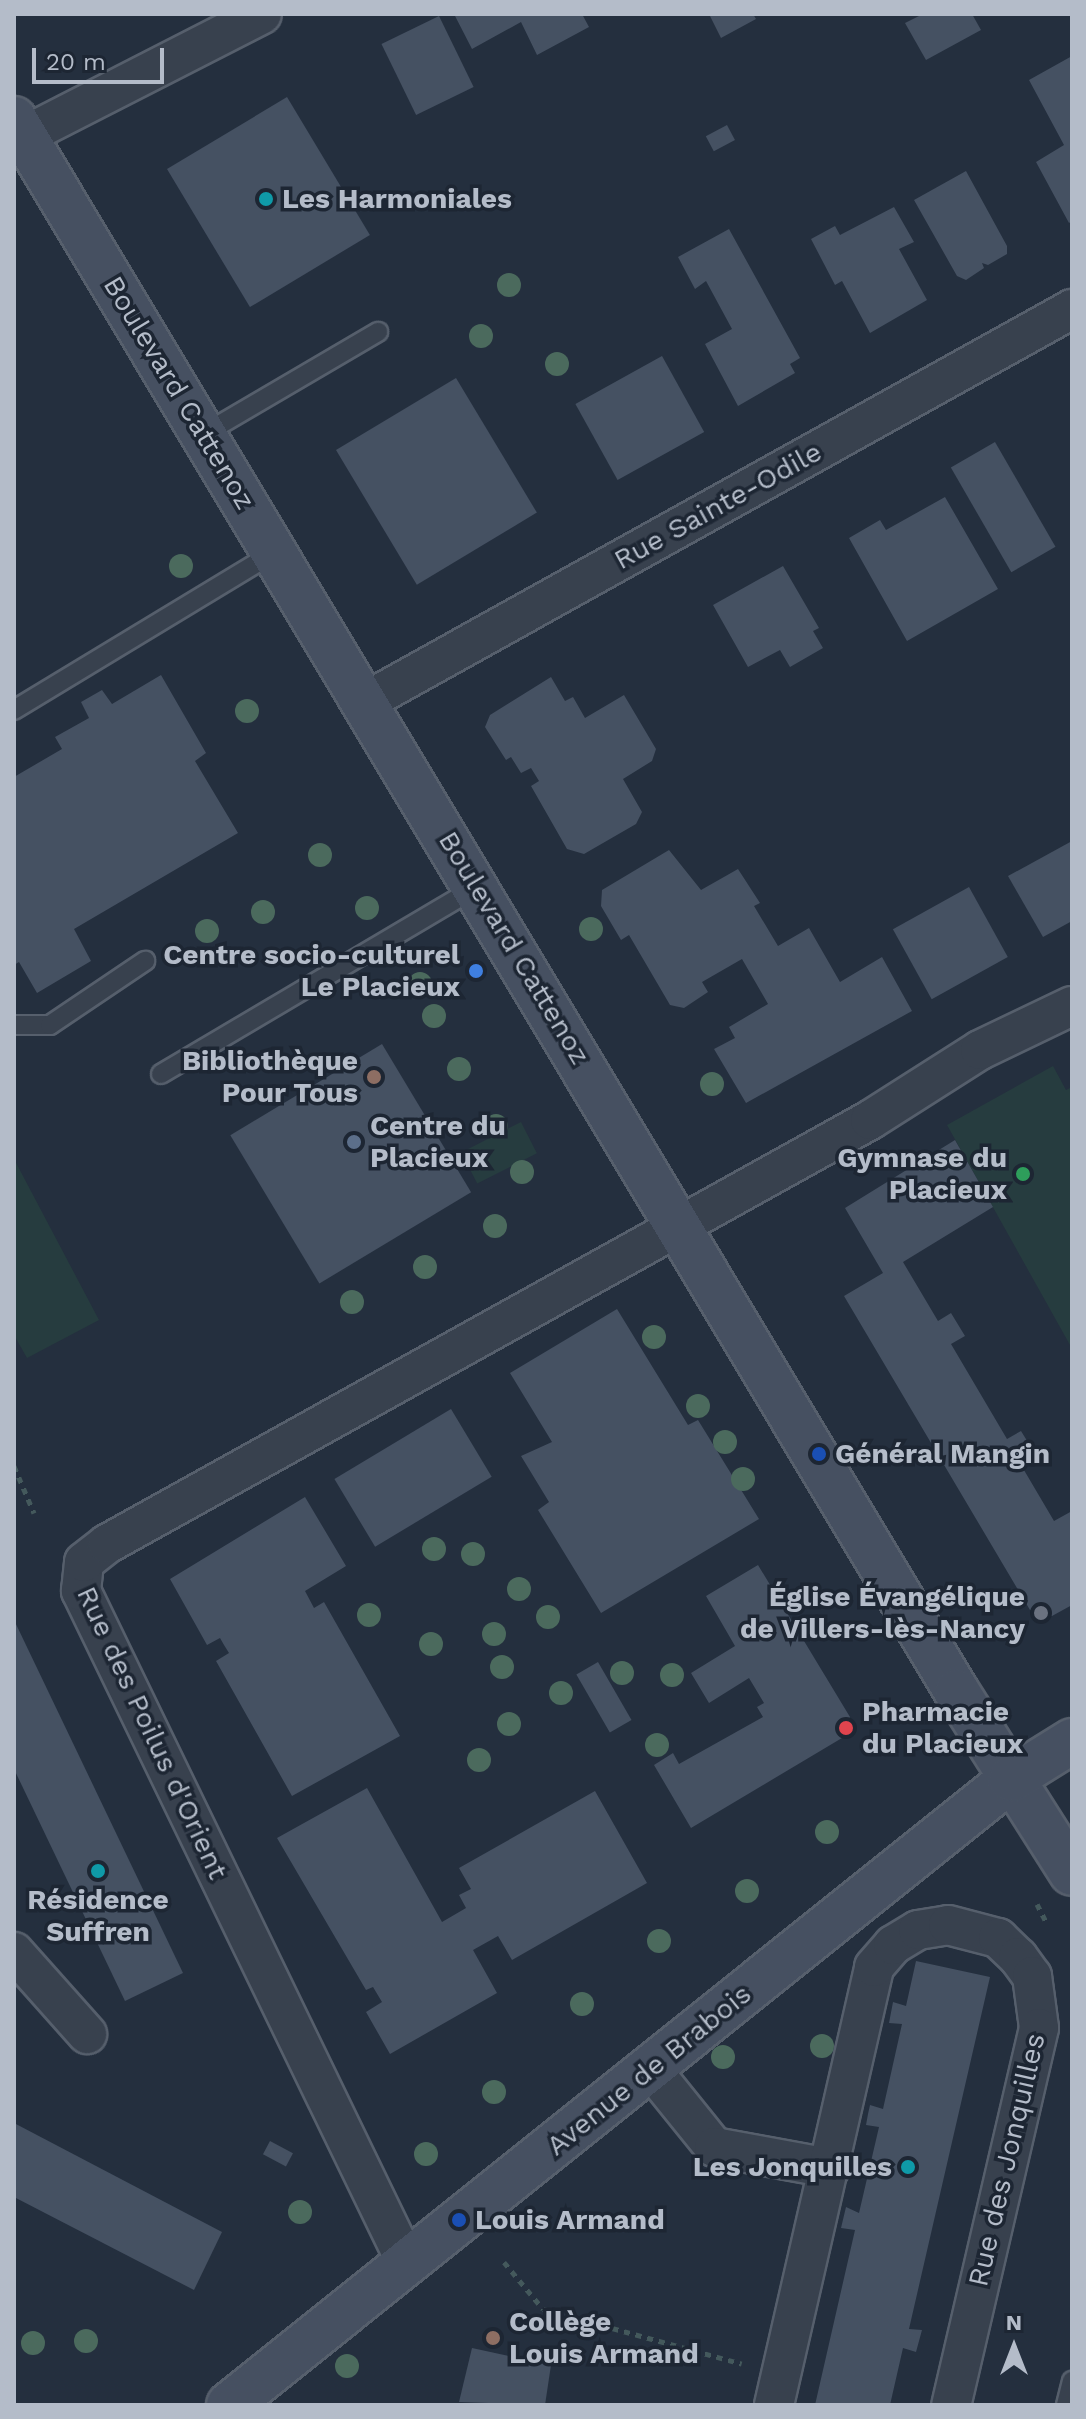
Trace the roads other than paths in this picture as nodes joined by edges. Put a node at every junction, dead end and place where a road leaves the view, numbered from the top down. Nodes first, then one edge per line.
1 (262, 14) edge
2 (19, 127) edge
3 (1072, 309) edge
4 (378, 332) dead end
5 (204, 434) junction
6 (275, 552) junction
7 (365, 702) junction
8 (14, 710) edge
9 (477, 887) junction
10 (145, 961) dead end
11 (1072, 1006) edge
12 (14, 1025) edge
13 (161, 1074) dead end
14 (683, 1226) junction
15 (1072, 1741) edge
16 (1011, 1779) junction
17 (1072, 1873) edge
18 (14, 1952) edge
19 (87, 2034) dead end
20 (651, 2069) junction
21 (830, 2168) junction
22 (406, 2262) junction
23 (1072, 2381) edge
24 (777, 2390) edge
25 (229, 2405) edge
26 (951, 2405) edge
27 (1066, 2405) edge

1 - 2 street
2 - 5 street, Boulevard Cattenoz
3 - 7 street, Rue Sainte-Odile
4 - 5 lane
5 - 6 street, Boulevard Cattenoz
6 - 7 street, Boulevard Cattenoz
6 - 8 lane
7 - 9 street, Boulevard Cattenoz
9 - 13 lane
9 - 14 street, Boulevard Cattenoz
10 - 12 lane
11 - 14 street, Rue des Poilus d'Orient
14 - 16 street, Boulevard Cattenoz
14 - 22 street, Rue des Poilus d'Orient
15 - 16 street, Avenue de Brabois
16 - 17 street, Boulevard Cattenoz
16 - 20 street, Avenue de Brabois
18 - 19 street
20 - 21 street
20 - 22 street, Avenue de Brabois
21 - 24 street, Rue des Jonquilles
21 - 26 street, Rue des Jonquilles
22 - 25 street, Avenue de Brabois
23 - 27 lane

